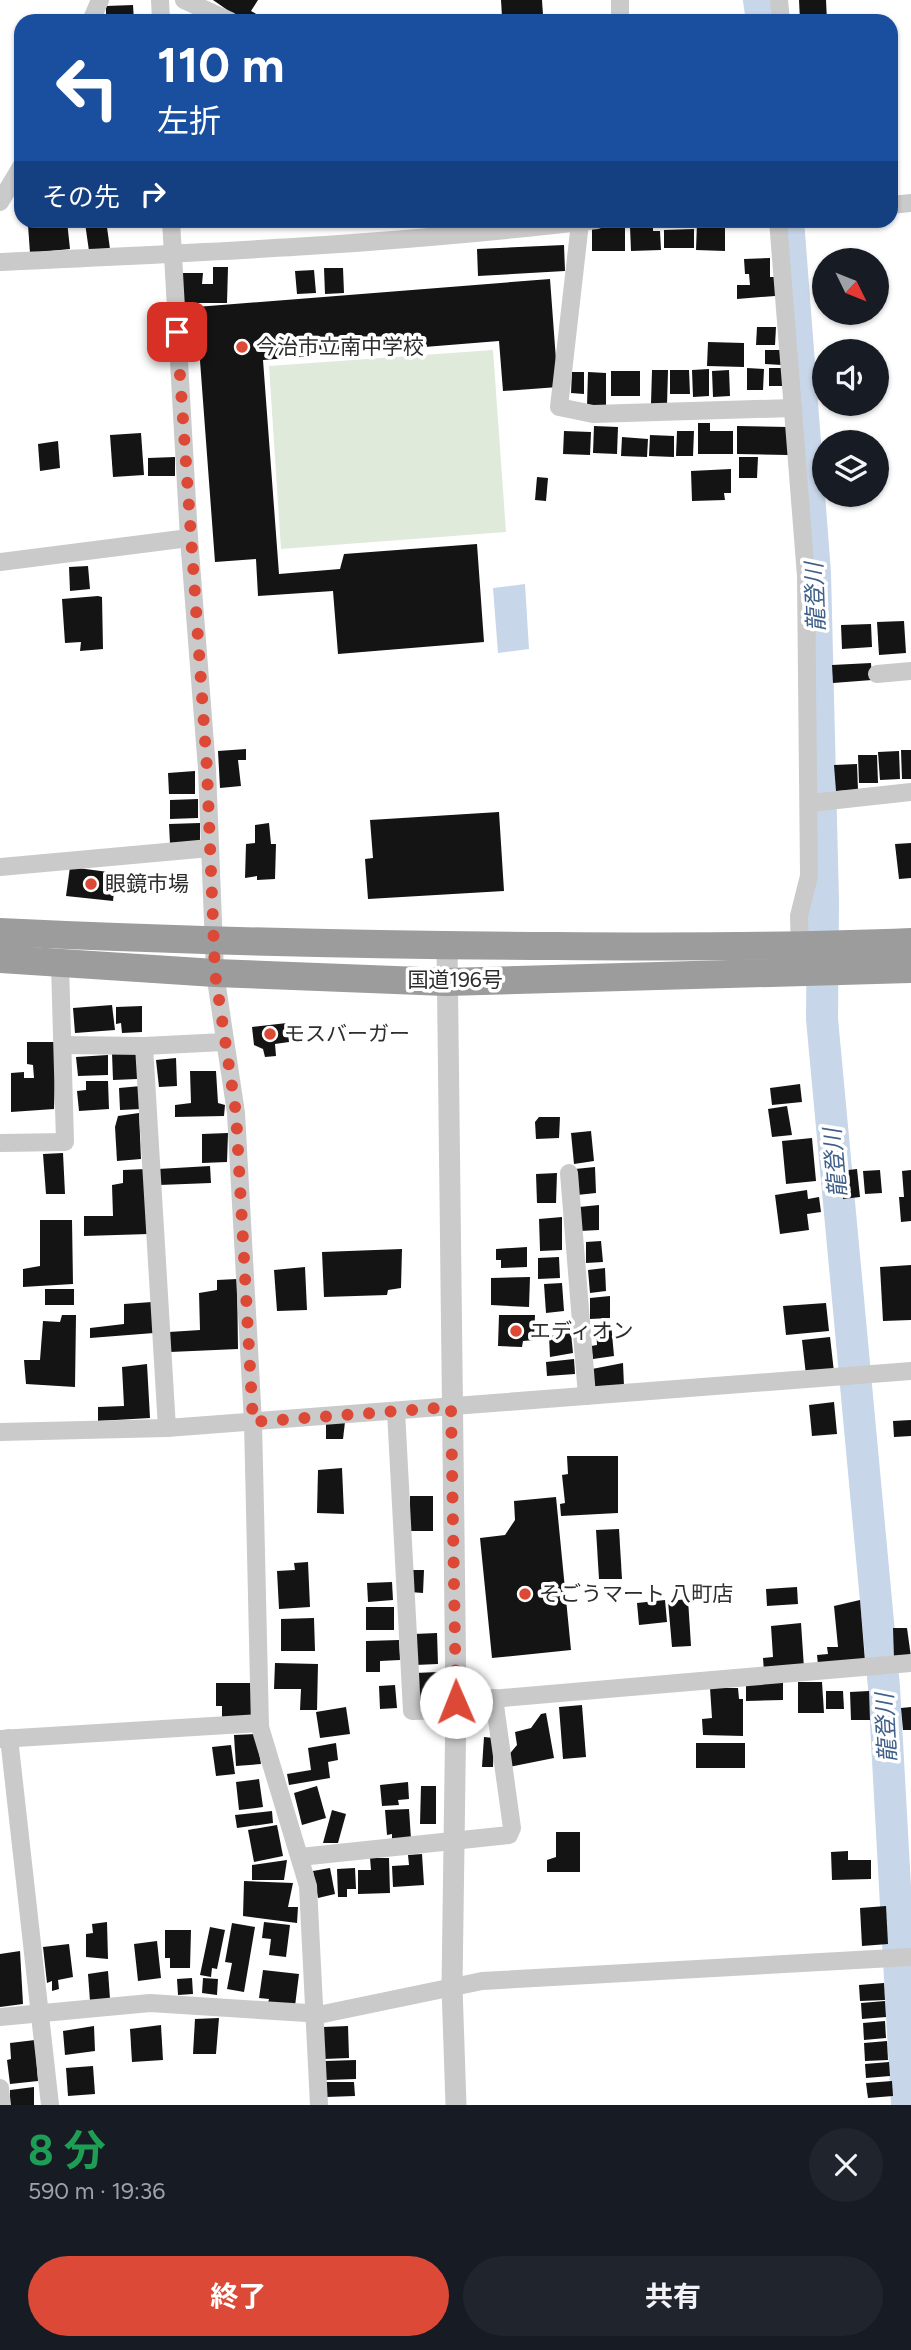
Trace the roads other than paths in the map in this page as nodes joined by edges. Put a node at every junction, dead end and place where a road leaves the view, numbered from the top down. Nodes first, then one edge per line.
1 (184, 0) edge
2 (215, 14) edge
3 (14, 179) edge
4 (0, 202) edge
5 (172, 228) edge
6 (536, 228) edge
7 (588, 228) edge
8 (779, 228) edge
9 (173, 254) junction
10 (0, 262) edge
11 (793, 408) junction
12 (189, 538) junction
13 (0, 562) edge
14 (911, 671) edge
15 (877, 674) dead end
16 (911, 792) edge
17 (810, 803) junction
18 (210, 848) junction
19 (0, 867) edge
20 (0, 932) edge
21 (215, 942) junction
22 (911, 942) edge
23 (447, 945) junction
24 (840, 958) junction
25 (0, 959) edge
26 (803, 960) junction
27 (60, 964) junction
28 (911, 969) edge
29 (215, 973) junction
30 (446, 982) junction
31 (224, 1042) junction
32 (64, 1045) junction
33 (144, 1046) junction
34 (0, 1143) edge
35 (569, 1173) dead end
36 (911, 1371) edge
37 (587, 1396) junction
38 (451, 1407) junction
39 (396, 1410) junction
40 (253, 1422) junction
41 (167, 1428) junction
42 (0, 1432) edge
43 (911, 1663) edge
44 (494, 1698) junction
45 (456, 1706) junction
46 (260, 1723) junction
47 (5, 1738) edge
48 (455, 1842) junction
49 (300, 1857) junction
50 (911, 1957) edge
51 (453, 1987) junction
52 (41, 2012) junction
53 (317, 2013) junction
54 (0, 2017) edge
55 (0, 2088) edge
56 (2, 2105) edge
57 (50, 2105) edge
58 (319, 2105) edge
59 (456, 2105) edge

1 - 2 street
3 - 4 street
5 - 9 street
6 - 9 street
7 - 11 street
8 - 11 street
9 - 10 street
9 - 12 street
11 - 17 street
12 - 13 street
12 - 18 street
14 - 15 street
16 - 17 street
17 - 26 street
18 - 19 street
18 - 21 street
20 - 21 highway, 国道196号
21 - 23 highway, 国道196号
21 - 29 street
22 - 24 highway, 国道196号
23 - 26 highway, 国道196号
23 - 30 street
24 - 26 highway, 国道196号
24 - 28 highway, 国道196号
25 - 27 highway, 国道196号
26 - 30 highway, 国道196号
27 - 29 highway, 国道196号
27 - 32 street
29 - 30 highway, 国道196号
29 - 31 street
30 - 38 street
31 - 33 street
31 - 40 street
32 - 33 street
32 - 34 street
33 - 41 street
35 - 37 street
36 - 37 street
37 - 38 street
38 - 39 street
38 - 45 street
39 - 40 street
39 - 45 street
40 - 41 street
40 - 46 street
41 - 42 street
43 - 44 street
44 - 45 street
44 - 48 street
45 - 48 street
46 - 47 street
46 - 49 street
47 - 52 street
48 - 49 street
48 - 51 street
49 - 53 street
50 - 51 street
51 - 53 street
51 - 59 street
52 - 53 street
52 - 54 street
52 - 57 street
53 - 58 street
55 - 56 street

